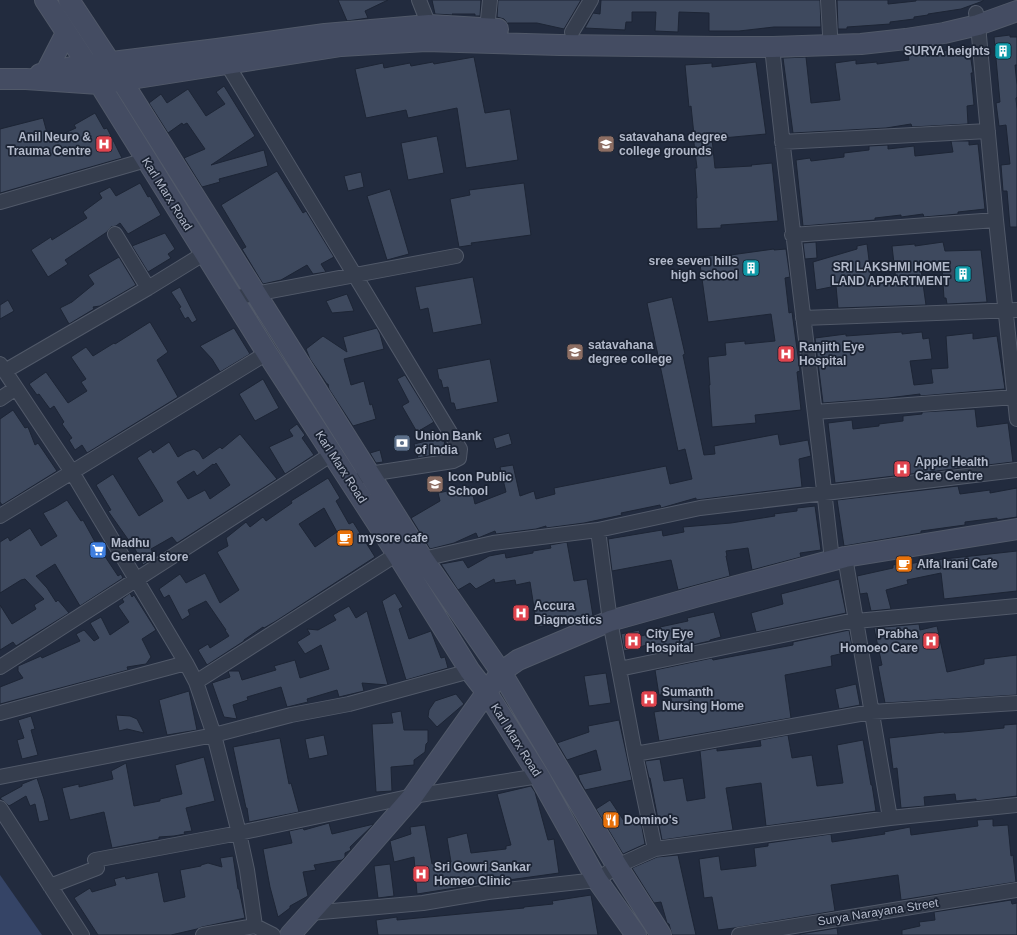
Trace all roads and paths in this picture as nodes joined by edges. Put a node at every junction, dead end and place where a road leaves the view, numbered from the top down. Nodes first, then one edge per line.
1 (45, 0) edge
2 (70, 0) edge
3 (419, 0) edge
4 (490, 0) edge
5 (591, 0) edge
6 (828, 0) edge
7 (1010, 0) edge
8 (1017, 10) edge
9 (977, 19) junction
10 (487, 29) junction
11 (572, 32) junction
12 (66, 33) junction
13 (432, 33) junction
14 (830, 34) junction
15 (772, 47) junction
16 (110, 62) junction
17 (87, 64) junction
18 (226, 64) junction
19 (46, 72) junction
20 (0, 79) edge
21 (26, 79) junction
22 (122, 81) junction
23 (99, 84) junction
24 (988, 131) junction
25 (782, 142) junction
26 (146, 160) junction
27 (0, 202) edge
28 (996, 220) junction
29 (115, 234) dead end
30 (792, 235) junction
31 (205, 253) junction
32 (456, 256) dead end
33 (354, 276) junction
34 (148, 288) junction
35 (255, 294) junction
36 (233, 298) junction
37 (1012, 311) edge
38 (803, 318) junction
39 (267, 353) junction
40 (3, 368) edge
41 (16, 388) junction
42 (1015, 397) junction
43 (0, 399) edge
44 (815, 412) junction
45 (1017, 419) edge
46 (332, 454) junction
47 (1017, 470) edge
48 (72, 472) junction
49 (369, 474) junction
50 (350, 481) junction
51 (824, 493) junction
52 (0, 516) edge
53 (1017, 529) edge
54 (598, 530) junction
55 (397, 554) junction
56 (838, 558) junction
57 (423, 559) junction
58 (137, 580) junction
59 (1017, 606) edge
60 (610, 621) junction
61 (856, 621) junction
62 (186, 663) junction
63 (0, 667) edge
64 (619, 668) junction
65 (470, 671) junction
66 (500, 672) junction
67 (196, 682) junction
68 (487, 693) junction
69 (1017, 703) edge
70 (871, 712) junction
71 (0, 713) edge
72 (214, 735) junction
73 (635, 754) junction
74 (539, 776) junction
75 (0, 777) edge
76 (413, 796) junction
77 (1017, 805) edge
78 (0, 808) edge
79 (890, 818) junction
80 (239, 833) junction
81 (655, 849) junction
82 (617, 866) junction
83 (597, 880) junction
84 (50, 886) junction
85 (1017, 890) edge
86 (310, 913) junction
87 (256, 926) junction
88 (82, 935) edge
89 (203, 935) edge
90 (273, 935) edge
91 (290, 935) edge
92 (636, 935) edge
93 (661, 935) edge
94 (739, 935) edge

1 - 12 street, Karl Marx Road
2 - 16 street, Karl Marx Road
3 - 13 street
4 - 10 street
5 - 11 street
6 - 14 street
7 - 9 street
8 - 9 street
9 - 14 street
9 - 15 street
9 - 24 street
10 - 11 street
10 - 13 street
11 - 14 street
12 - 17 street, Karl Marx Road
12 - 19 street
13 - 15 street
13 - 16 street
13 - 18 street
15 - 25 street
16 - 17 street
16 - 22 street, Karl Marx Road
17 - 19 street
17 - 23 street, Karl Marx Road
18 - 22 street
18 - 33 street
19 - 21 street
20 - 21 street
21 - 23 street
22 - 23 street
22 - 35 street, Karl Marx Road
23 - 26 street, Karl Marx Road
24 - 25 street
24 - 28 street
25 - 30 street
26 - 27 street
26 - 31 street, Karl Marx Road
28 - 30 street
28 - 37 street
29 - 34 street
30 - 38 street
31 - 34 street
31 - 36 street, Karl Marx Road
32 - 33 street
33 - 35 street
33 - 49 street
34 - 40 street
35 - 36 street
35 - 49 street, Karl Marx Road
36 - 39 street, Karl Marx Road
37 - 38 street
37 - 42 street
38 - 44 street
39 - 46 street, Karl Marx Road
39 - 48 street
40 - 41 street
41 - 43 street
41 - 48 street
42 - 44 street
42 - 45 street
44 - 51 street
46 - 50 street, Karl Marx Road
46 - 58 street
47 - 51 street
48 - 52 street
48 - 58 street
49 - 50 street
49 - 57 street, Karl Marx Road
50 - 55 street, Karl Marx Road
51 - 54 street
51 - 56 street
53 - 56 street
54 - 57 street
54 - 60 street
55 - 57 street
55 - 65 street, Karl Marx Road
55 - 67 street
56 - 60 street
56 - 61 street
57 - 66 street, Karl Marx Road
58 - 62 street
58 - 63 street
59 - 61 street
60 - 64 street
60 - 66 street
61 - 64 street
61 - 70 street
62 - 67 street
62 - 71 street
64 - 73 street
65 - 68 street, Karl Marx Road
65 - 72 street
66 - 68 street
66 - 82 street, Karl Marx Road
67 - 72 street
68 - 74 street, Karl Marx Road
68 - 76 street
69 - 70 street
70 - 73 street
70 - 79 street
72 - 75 street
72 - 80 street
73 - 81 street
74 - 76 street
74 - 83 street, Karl Marx Road
76 - 80 street
76 - 86 street
77 - 79 street
78 - 84 street
79 - 81 street
80 - 84 street
80 - 87 street
81 - 82 street
82 - 83 street
82 - 93 street, Karl Marx Road
83 - 86 street
83 - 92 street, Karl Marx Road
84 - 88 street
85 - 94 street, Surya Narayana Street
86 - 91 street
87 - 89 street
87 - 90 street

